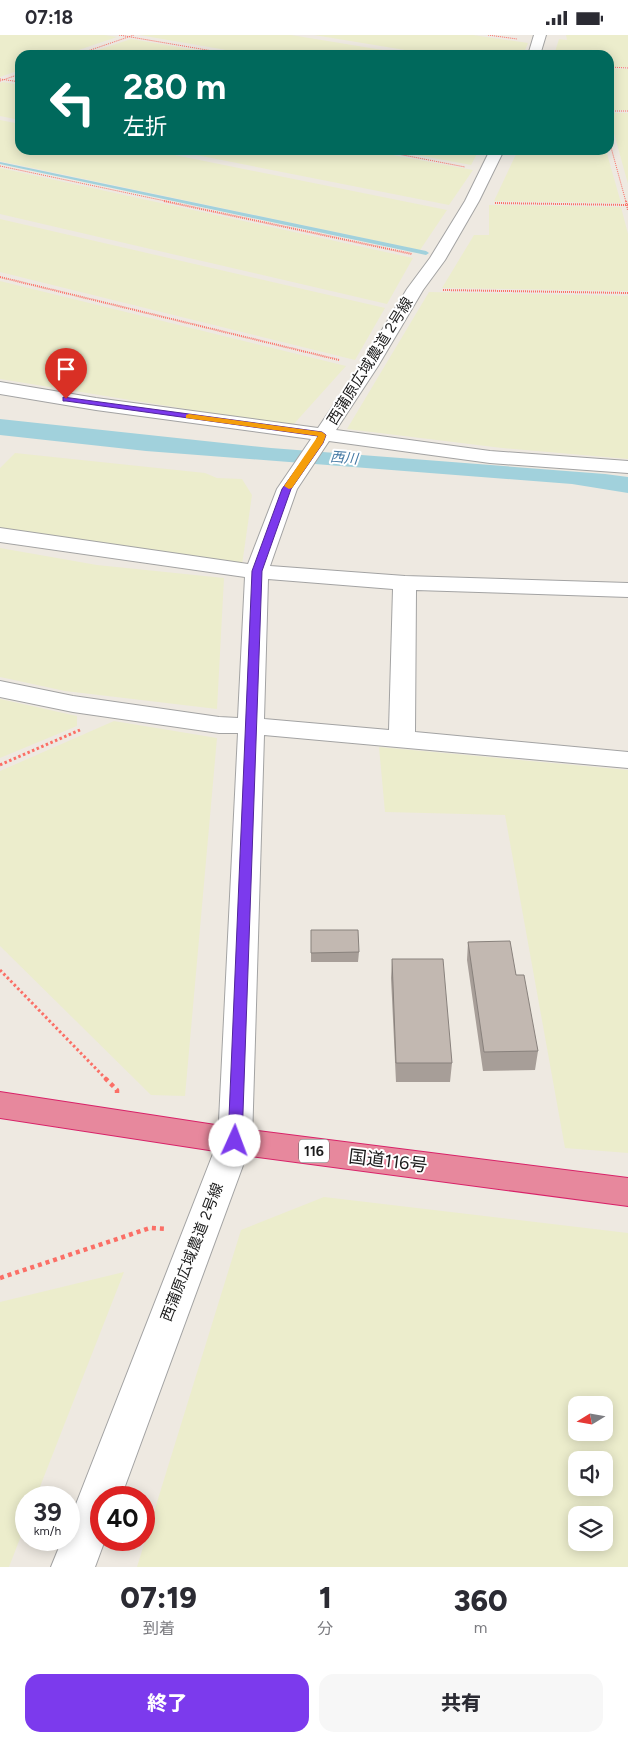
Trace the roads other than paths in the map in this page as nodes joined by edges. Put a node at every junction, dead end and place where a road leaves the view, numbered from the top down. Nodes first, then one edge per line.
1 (495, 155) edge
2 (0, 388) edge
3 (321, 439) junction
4 (628, 467) edge
5 (0, 535) edge
6 (257, 571) junction
7 (405, 583) junction
8 (628, 590) edge
9 (0, 689) edge
10 (250, 726) junction
11 (402, 739) junction
12 (628, 760) edge
13 (0, 1105) edge
14 (235, 1141) junction
15 (628, 1192) edge
16 (72, 1567) edge

1 - 3 street, 西蒲原広域農道 2号線
2 - 3 street
3 - 4 street
3 - 6 street, 西蒲原広域農道 2号線
5 - 6 street
6 - 7 street
6 - 10 street, 西蒲原広域農道 2号線
7 - 8 street
7 - 11 street
9 - 10 street
10 - 11 street
10 - 14 street, 西蒲原広域農道 2号線
11 - 12 street
13 - 14 highway, 国道116号 / 116
14 - 15 highway, 国道116号 / 116
14 - 16 street, 西蒲原広域農道 2号線

